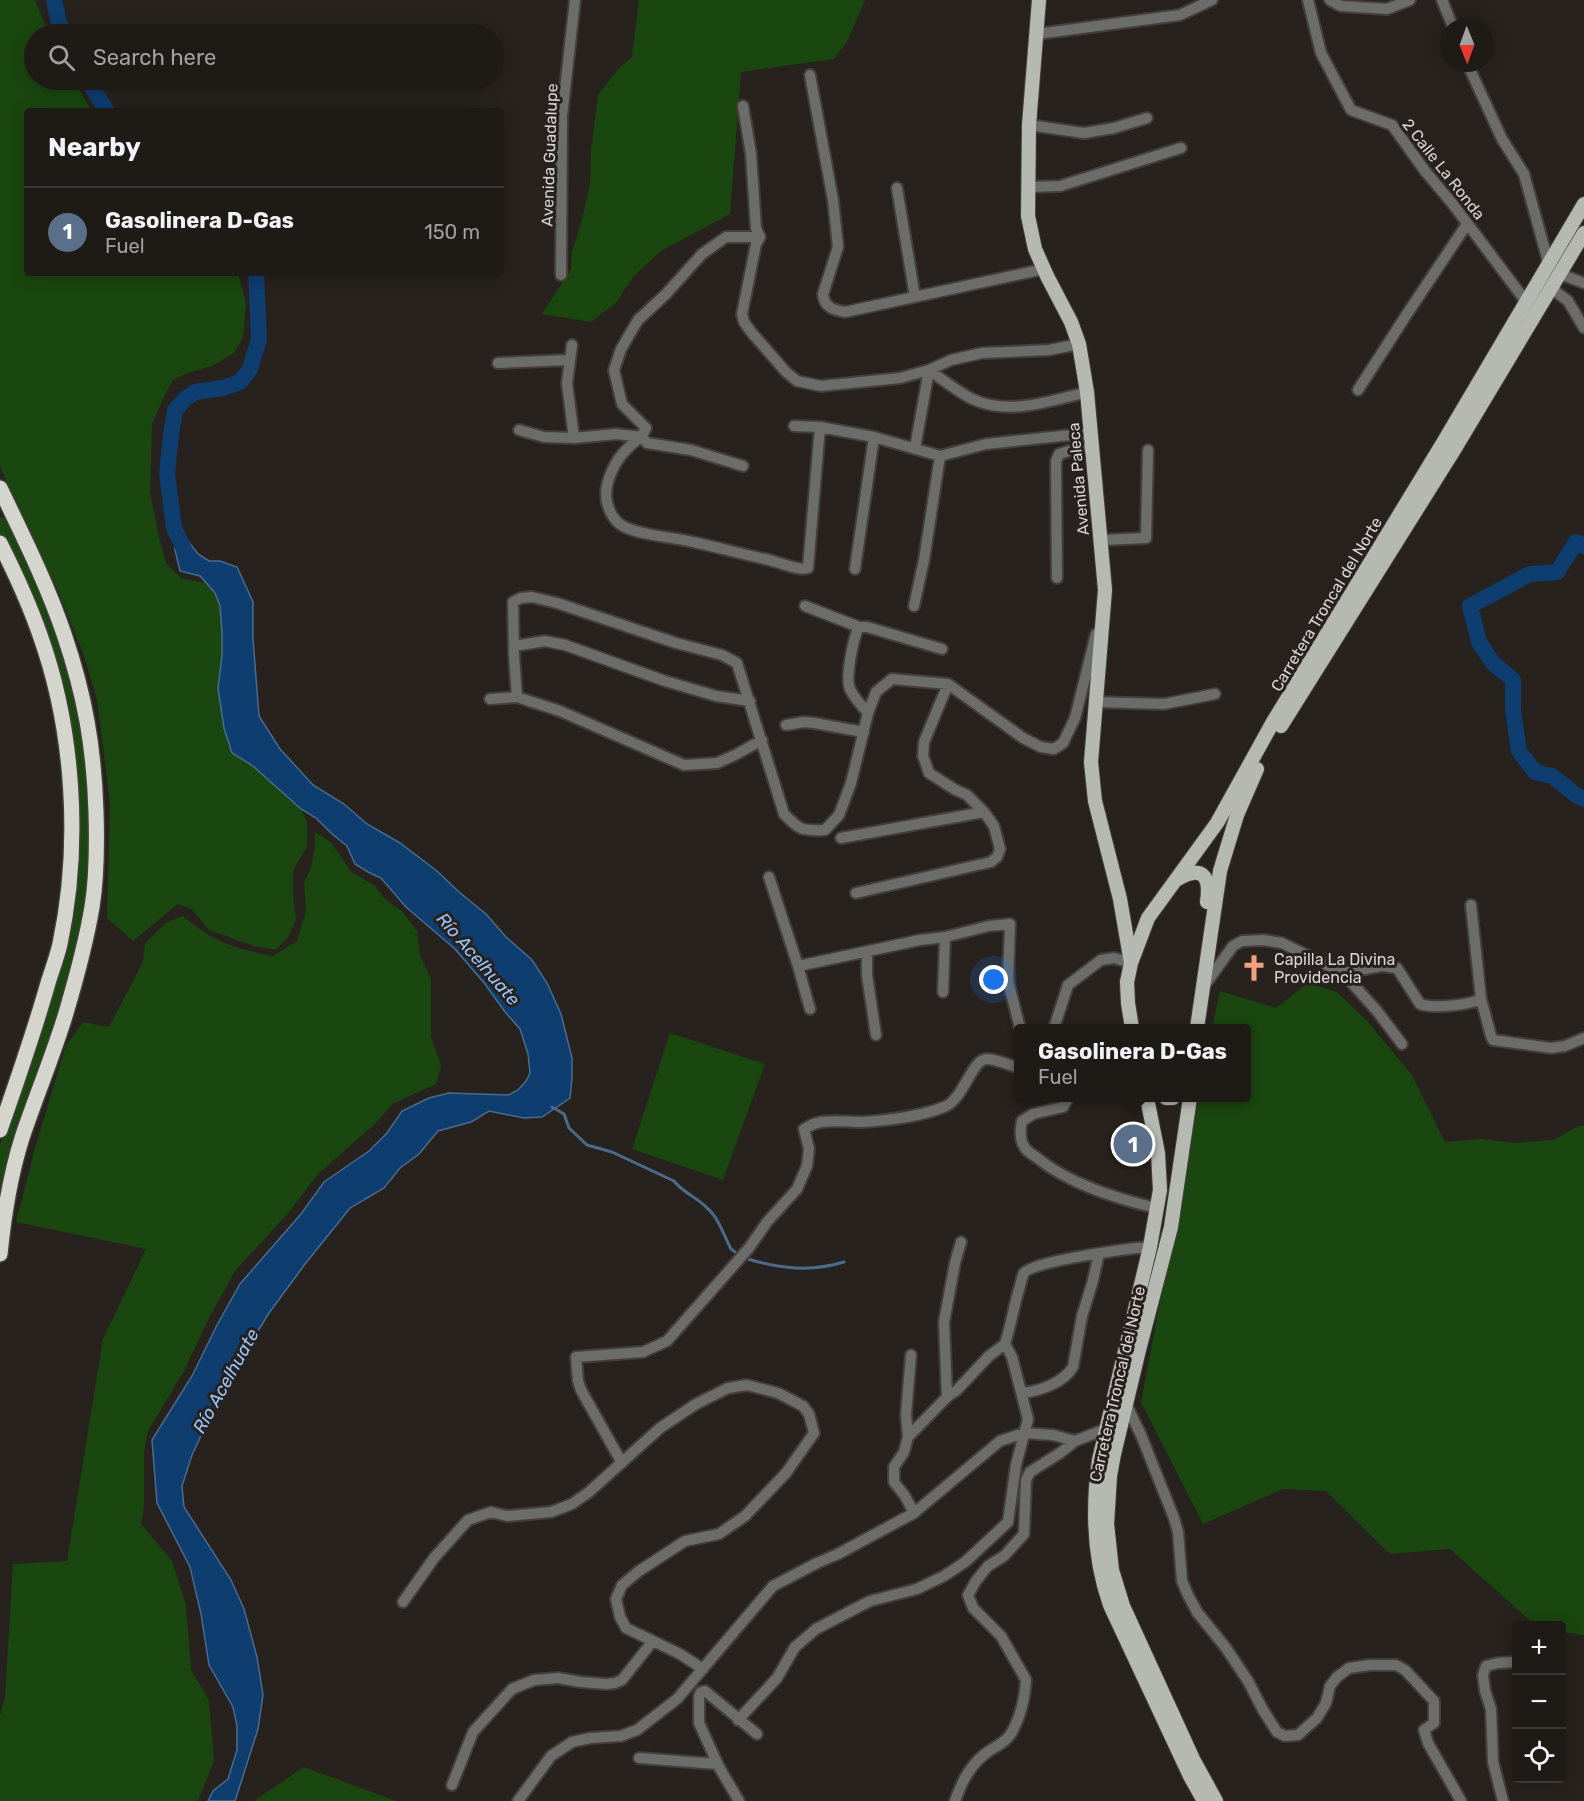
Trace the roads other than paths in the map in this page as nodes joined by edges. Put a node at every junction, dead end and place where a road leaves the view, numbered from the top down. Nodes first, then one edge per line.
1 (575, 0) edge
2 (1039, 0) edge
3 (1212, 0) edge
4 (1308, 0) edge
5 (1330, 0) edge
6 (1410, 0) edge
7 (1442, 0) edge
8 (1449, 18) edge
9 (1037, 34) junction
10 (1471, 72) edge
11 (810, 75) dead end
12 (743, 106) dead end
13 (1147, 118) dead end
14 (1029, 125) junction
15 (1181, 148) dead end
16 (1028, 187) junction
17 (897, 188) dead end
18 (1584, 204) edge
19 (1467, 224) junction
20 (1584, 233) edge
21 (760, 237) junction
22 (1044, 269) junction
23 (1554, 269) junction
24 (561, 275) dead end
25 (1584, 283) edge
26 (1551, 288) junction
27 (915, 297) junction
28 (1527, 303) junction
29 (1584, 328) edge
30 (1079, 344) junction
31 (572, 345) dead end
32 (569, 360) junction
33 (498, 363) dead end
34 (929, 370) junction
35 (1358, 390) dead end
36 (1087, 392) junction
37 (794, 426) dead end
38 (820, 427) junction
39 (519, 430) dead end
40 (1090, 433) junction
41 (642, 437) junction
42 (874, 437) junction
43 (574, 438) junction
44 (915, 448) junction
45 (1092, 448) junction
46 (1148, 450) dead end
47 (940, 456) junction
48 (742, 466) dead end
49 (0, 488) edge
50 (7, 514) edge
51 (1101, 540) junction
52 (0, 543) edge
53 (855, 569) dead end
54 (1058, 578) dead end
55 (1105, 590) junction
56 (805, 606) dead end
57 (914, 606) dead end
58 (859, 627) junction
59 (514, 646) junction
60 (942, 649) dead end
61 (948, 684) junction
62 (1215, 694) dead end
63 (517, 697) junction
64 (490, 699) dead end
65 (750, 702) junction
66 (1096, 702) junction
67 (868, 713) junction
68 (786, 725) dead end
69 (864, 732) junction
70 (762, 740) junction
71 (984, 812) junction
72 (841, 838) dead end
73 (769, 878) dead end
74 (1175, 881) junction
75 (856, 893) dead end
76 (1118, 893) junction
77 (1471, 904) dead end
78 (1148, 918) junction
79 (945, 937) junction
80 (867, 952) junction
81 (1131, 963) junction
82 (798, 966) junction
83 (1343, 974) junction
84 (1202, 989) junction
85 (943, 992) dead end
86 (1481, 999) junction
87 (810, 1009) dead end
88 (1019, 1024) edge
89 (1056, 1024) edge
90 (1131, 1024) edge
91 (1197, 1024) edge
92 (1197, 1024) edge
93 (876, 1035) dead end
94 (1584, 1038) edge
95 (1402, 1044) dead end
96 (1014, 1066) edge
97 (1066, 1102) edge
98 (1148, 1102) edge
99 (1189, 1102) edge
100 (0, 1130) edge
101 (1156, 1208) junction
102 (961, 1242) dead end
103 (1150, 1247) junction
104 (0, 1254) edge
105 (1099, 1254) junction
106 (1005, 1344) junction
107 (911, 1355) dead end
108 (1022, 1393) junction
109 (947, 1397) junction
110 (1126, 1404) junction
111 (1106, 1429) junction
112 (1024, 1433) junction
113 (908, 1437) junction
114 (1075, 1441) junction
115 (622, 1463) junction
116 (914, 1513) junction
117 (403, 1602) dead end
118 (652, 1642) junction
119 (1512, 1662) edge
120 (700, 1673) junction
121 (701, 1692) junction
122 (738, 1720) junction
123 (757, 1734) dead end
124 (639, 1758) dead end
125 (717, 1764) junction
126 (452, 1785) dead end
127 (518, 1801) edge
128 (739, 1801) edge
129 (955, 1801) edge
130 (1204, 1801) edge
131 (1216, 1801) edge
132 (1461, 1801) edge
133 (1503, 1801) edge

1 - 24 street, Avenida Guadalupe
2 - 9 main road, Avenida Paleca
3 - 9 street
4 - 19 street, 2 Calle La Ronda
5 - 6 street
7 - 8 street
9 - 14 main road, Avenida Paleca
10 - 23 street
11 - 27 street
12 - 21 street
13 - 14 street
14 - 16 main road, Avenida Paleca
15 - 16 street
16 - 22 main road, Avenida Paleca
17 - 27 street
18 - 23 main road, Carretera Troncal del Norte
19 - 28 street, 2 Calle La Ronda
19 - 35 street
20 - 23 main road, Carretera Troncal del Norte
21 - 34 street
21 - 41 street
22 - 27 street
22 - 30 main road, Avenida Paleca
23 - 25 street
23 - 26 main road, Carretera Troncal del Norte
23 - 28 main road, Carretera Troncal del Norte
26 - 29 street
26 - 84 main road, Carretera Troncal del Norte
28 - 74 main road, Carretera Troncal del Norte
30 - 34 street
30 - 36 main road, Avenida Paleca
31 - 32 street
32 - 33 street
32 - 43 street
34 - 36 street
34 - 44 street
36 - 40 main road, Avenida Paleca
37 - 38 street
38 - 41 street
38 - 42 street
39 - 43 street
40 - 45 main road, Avenida Paleca
40 - 47 street
41 - 43 street
41 - 48 street
42 - 44 street
42 - 53 street
44 - 47 street
45 - 51 main road, Avenida Paleca
45 - 54 street
46 - 51 street
47 - 57 street
49 - 50 highway
50 - 104 highway
51 - 55 main road, Avenida Paleca
52 - 100 highway
55 - 61 street
55 - 66 main road, Avenida Paleca
56 - 58 street
58 - 60 street
58 - 67 street
59 - 63 street
59 - 65 street
59 - 65 street
61 - 67 street
61 - 71 street
62 - 66 street
63 - 64 street
63 - 70 street
65 - 70 street
66 - 76 main road, Avenida Paleca
67 - 69 street
68 - 69 street
69 - 70 street
71 - 72 street
71 - 75 street
73 - 82 street
74 - 78 main road, Carretera Troncal del Norte
74 - 92 main road
76 - 78 main road
76 - 81 main road, Avenida Paleca
77 - 86 street
78 - 81 main road, Carretera Troncal del Norte
79 - 80 street
79 - 85 street
79 - 88 street
80 - 82 street
80 - 93 street
81 - 89 street
81 - 90 main road, Carretera Troncal del Norte
82 - 87 street
83 - 84 street
83 - 86 street
83 - 95 street
84 - 91 main road, Carretera Troncal del Norte
86 - 94 street
96 - 115 street
97 - 101 street
98 - 101 main road, Carretera Troncal del Norte
99 - 110 main road, Carretera Troncal del Norte
101 - 103 main road, Carretera Troncal del Norte
102 - 109 street
103 - 105 street
103 - 111 main road, Carretera Troncal del Norte
105 - 106 street
105 - 108 street
106 - 108 street
106 - 109 street
107 - 113 street
108 - 112 street
109 - 113 street
110 - 131 main road, Carretera Troncal del Norte
110 - 132 street
111 - 114 street
111 - 130 main road, Carretera Troncal del Norte
112 - 114 street
112 - 116 street
112 - 122 street
113 - 116 street
114 - 129 street
115 - 117 street
115 - 118 street
116 - 120 street
118 - 120 street
118 - 126 street
119 - 133 street
120 - 121 street
120 - 127 street
121 - 122 street
121 - 125 street
122 - 123 street
124 - 125 street
125 - 128 street

